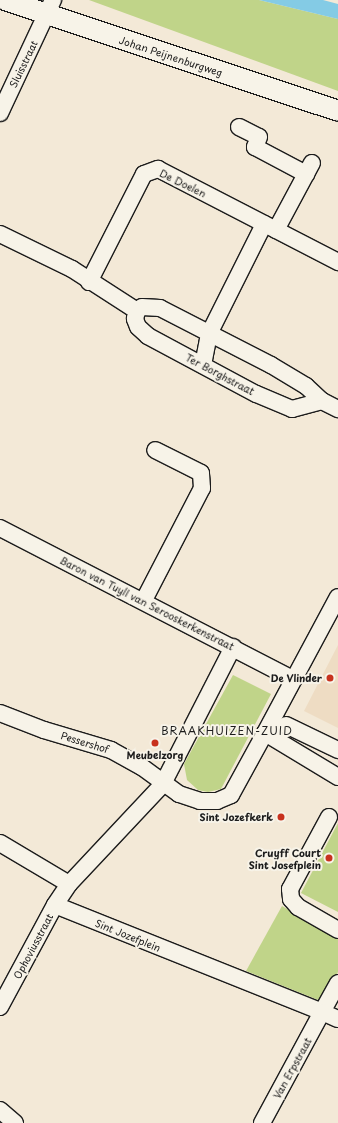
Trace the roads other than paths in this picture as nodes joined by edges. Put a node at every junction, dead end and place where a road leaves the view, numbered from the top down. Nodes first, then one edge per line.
1 (5, 0) edge
2 (50, 8) edge
3 (338, 111) edge
4 (0, 113) edge
5 (239, 127) dead end
6 (270, 227) junction
7 (0, 234) edge
8 (338, 262) edge
9 (90, 282) junction
10 (137, 311) junction
11 (209, 334) junction
12 (203, 365) junction
13 (322, 401) junction
14 (338, 409) edge
15 (155, 450) dead end
16 (0, 528) edge
17 (338, 597) edge
18 (144, 600) junction
19 (233, 648) junction
20 (293, 679) junction
21 (0, 713) edge
22 (286, 725) dead end
23 (265, 733) junction
24 (337, 749) edge
25 (331, 773) edge
26 (163, 784) junction
27 (329, 817) dead end
28 (0, 843) edge
29 (69, 884) junction
30 (55, 905) junction
31 (338, 930) edge
32 (338, 983) edge
33 (0, 1007) edge
34 (322, 1012) junction
35 (338, 1019) edge
36 (0, 1110) edge
37 (15, 1123) edge
38 (262, 1123) edge

1 - 2 main road, Johan Peijnenburgweg
2 - 3 main road, Johan Peijnenburgweg
2 - 4 street, Sluisstraat
5 - 6 street
6 - 8 street, De Doelen
6 - 9 street, De Doelen
6 - 11 street
7 - 9 street
9 - 10 street
10 - 11 street
10 - 12 street, Ter Borghstraat
11 - 12 street
11 - 13 street
12 - 13 street, Ter Borghstraat
13 - 14 street
15 - 18 street
16 - 18 street, Baron van Tuyll van Serooskerkenstraat
17 - 20 street
18 - 19 street, Baron van Tuyll van Serooskerkenstraat
19 - 20 street, Baron van Tuyll van Serooskerkenstraat
19 - 26 street
20 - 23 street
21 - 26 street, Pessershof
22 - 24 street
23 - 25 street
23 - 26 street
24 - 25 street
26 - 29 street
27 - 31 street
28 - 29 street
29 - 30 street
30 - 33 street, Ophoviusstraat
30 - 34 street, Sint Jozefplein
32 - 34 street
34 - 35 street, Sint Jozefplein
34 - 38 street, Van Erpstraat
36 - 37 street

